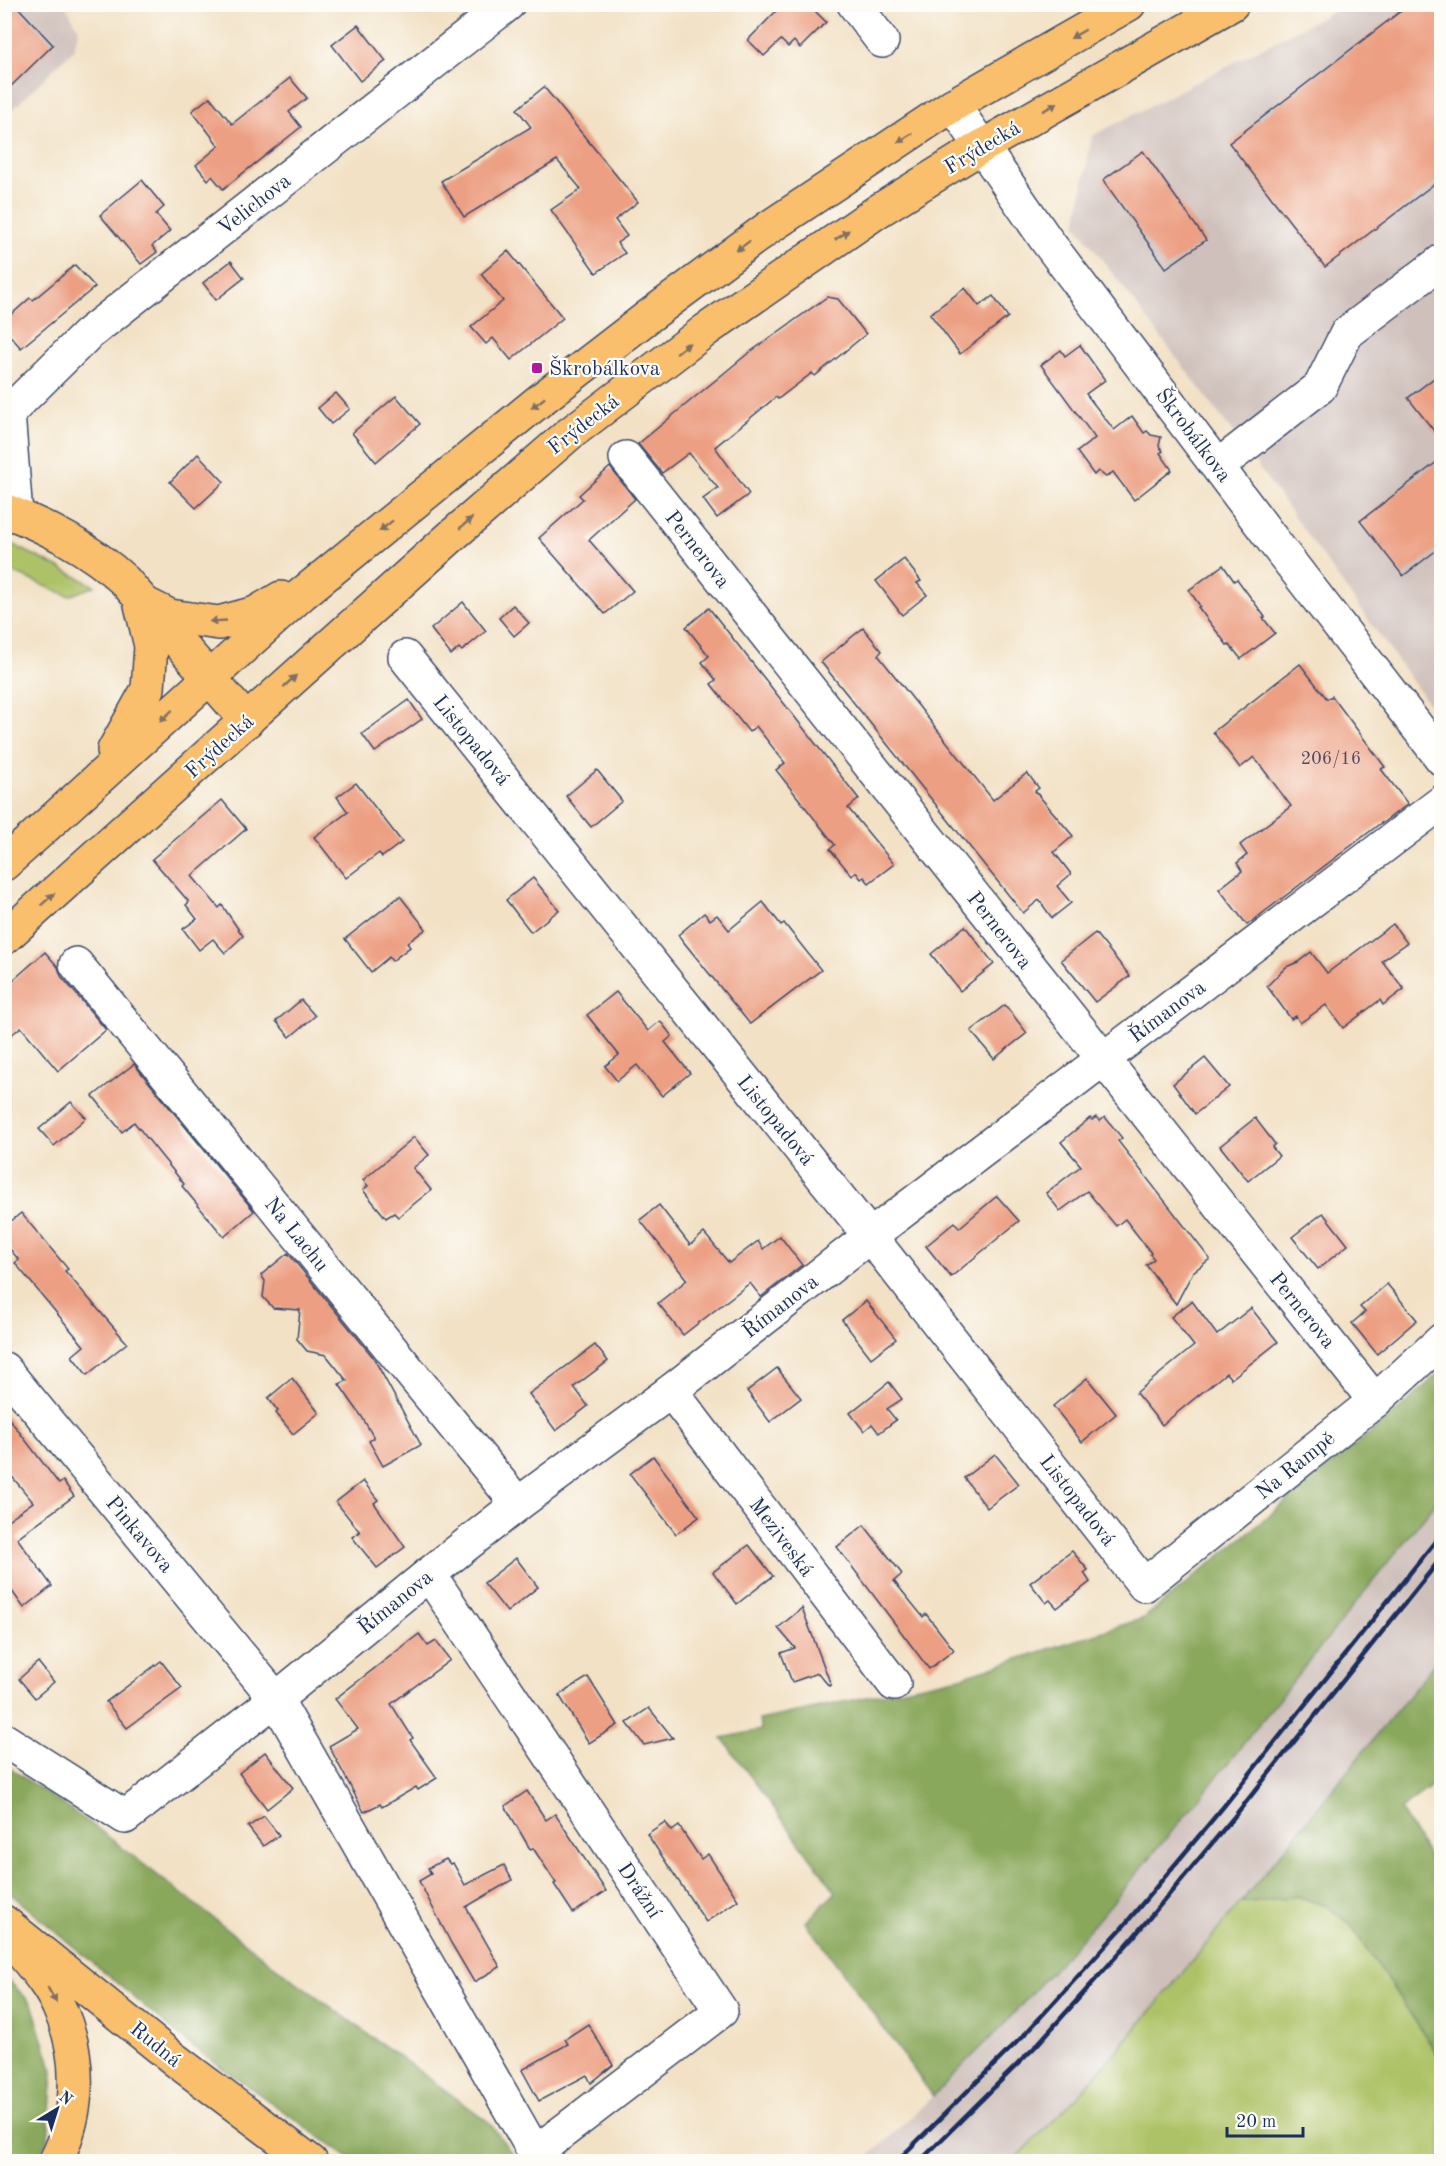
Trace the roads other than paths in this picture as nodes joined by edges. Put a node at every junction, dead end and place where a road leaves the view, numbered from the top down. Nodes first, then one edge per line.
1 (508, 4) edge
2 (854, 4) edge
3 (1129, 4) edge
4 (1232, 4) edge
5 (882, 41) dead end
6 (953, 105) junction
7 (981, 147) junction
8 (1442, 261) edge
9 (6, 411) edge
10 (626, 458) dead end
11 (1218, 466) junction
12 (10, 513) edge
13 (344, 560) junction
14 (140, 600) junction
15 (405, 657) dead end
16 (209, 677) junction
17 (247, 721) junction
18 (1442, 759) edge
19 (91, 785) junction
20 (1442, 802) edge
21 (4, 864) edge
22 (4, 938) edge
23 (76, 964) dead end
24 (1103, 1060) junction
25 (870, 1236) junction
26 (1442, 1340) edge
27 (4, 1369) edge
28 (671, 1391) junction
29 (1375, 1401) junction
30 (518, 1504) junction
31 (429, 1574) junction
32 (1144, 1585) joint
33 (894, 1684) dead end
34 (276, 1699) junction
35 (4, 1740) edge
36 (4, 1922) edge
37 (4, 1932) edge
38 (535, 2153) joint
39 (55, 2162) edge
40 (311, 2162) edge

1 - 9 street, Velichova
2 - 5 street
3 -> 6 main road
7 -> 4 main road, Frýdecká
6 - 7 street, Škrobálkova
6 -> 13 main road
7 - 11 street, Škrobálkova
17 -> 7 main road, Frýdecká
8 - 11 street
9 - 12 street
10 - 24 street, Pernerova
11 - 18 street, Škrobálkova
12 - 14 main road
13 -> 14 main road
13 - 16 main road
14 - 16 main road
14 - 19 main road
15 - 25 street, Listopadová
16 - 17 main road
16 -> 19 main road
22 -> 17 main road, Frýdecká
19 - 21 main road
20 - 24 street, Římanova
23 - 30 street, Na Lachu
24 - 25 street, Římanova
24 - 29 street, Pernerova
25 - 28 street, Římanova
25 - 32 street, Listopadová
26 - 29 street, Na Rampě
27 - 34 street, Pinkavova
28 - 30 street, Římanova
28 - 33 street, Meziveská
29 - 32 street, Na Rampě
30 - 31 street, Římanova
31 - 34 street, Římanova
31 - 38 street, Drážní
34 - 35 street, Římanova
34 - 38 street, Pinkavova
36 - 40 main road, Rudná
37 -> 39 main road

